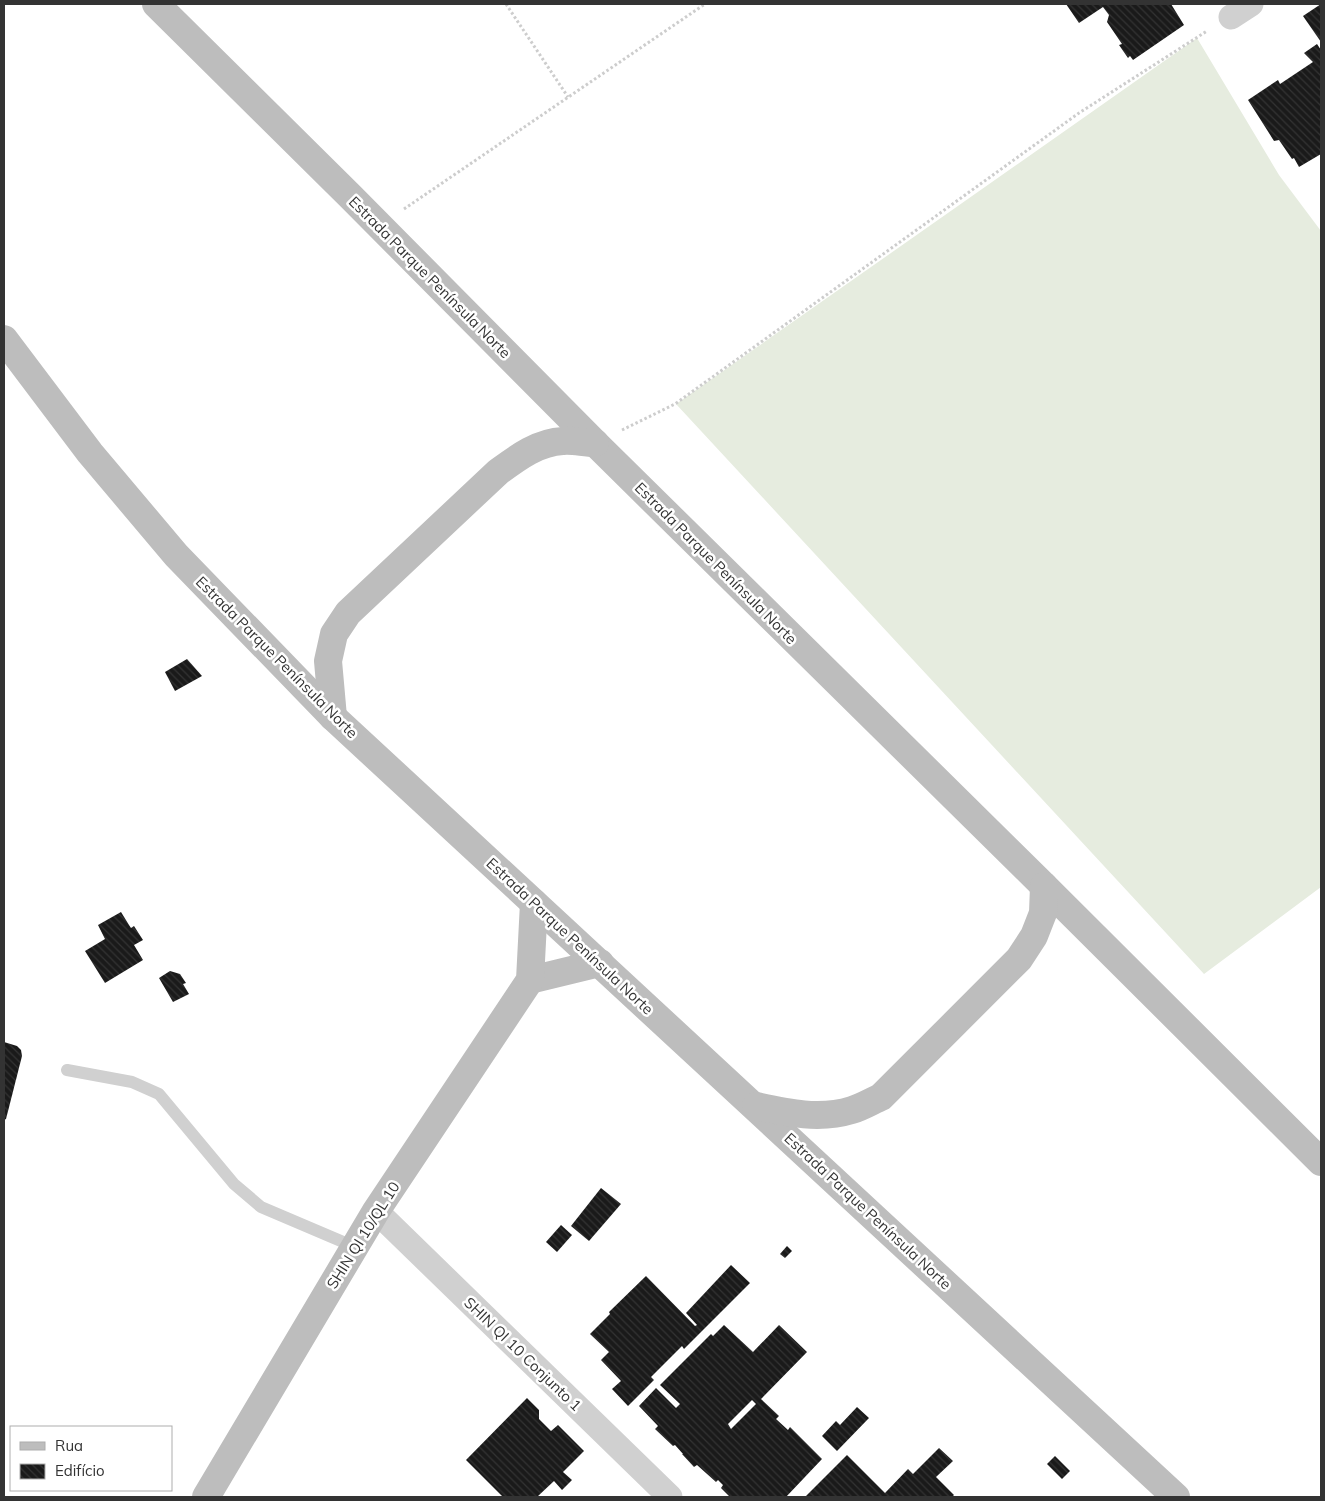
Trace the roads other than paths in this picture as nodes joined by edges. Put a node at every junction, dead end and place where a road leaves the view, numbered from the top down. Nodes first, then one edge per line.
1 (156, 4) edge
2 (4, 339) edge
3 (595, 443) junction
4 (333, 718) junction
5 (1044, 886) junction
6 (534, 903) junction
7 (600, 963) junction
8 (530, 980) junction
9 (67, 1070) dead end
10 (754, 1106) junction
11 (1321, 1162) edge
12 (376, 1211) junction
13 (355, 1248) junction
14 (206, 1497) edge
15 (670, 1497) edge
16 (1176, 1497) edge

1 - 3 main road, Estrada Parque Península Norte
2 - 4 main road, Estrada Parque Península Norte
3 - 4 main road
3 - 5 main road, Estrada Parque Península Norte
4 - 6 main road, Estrada Parque Península Norte
5 - 10 main road
5 - 11 main road, Estrada Parque Península Norte
6 - 7 main road, Estrada Parque Península Norte
6 - 8 main road
7 - 8 main road
7 - 10 main road, Estrada Parque Península Norte
8 - 12 main road, SHIN QI 10/QL 10
9 - 13 lane
10 - 16 main road, Estrada Parque Península Norte
12 - 13 main road, SHIN QI 10/QL 10
12 - 15 street, SHIN QI 10 Conjunto 1
13 - 14 main road, SHIN QI 10/QL 10

